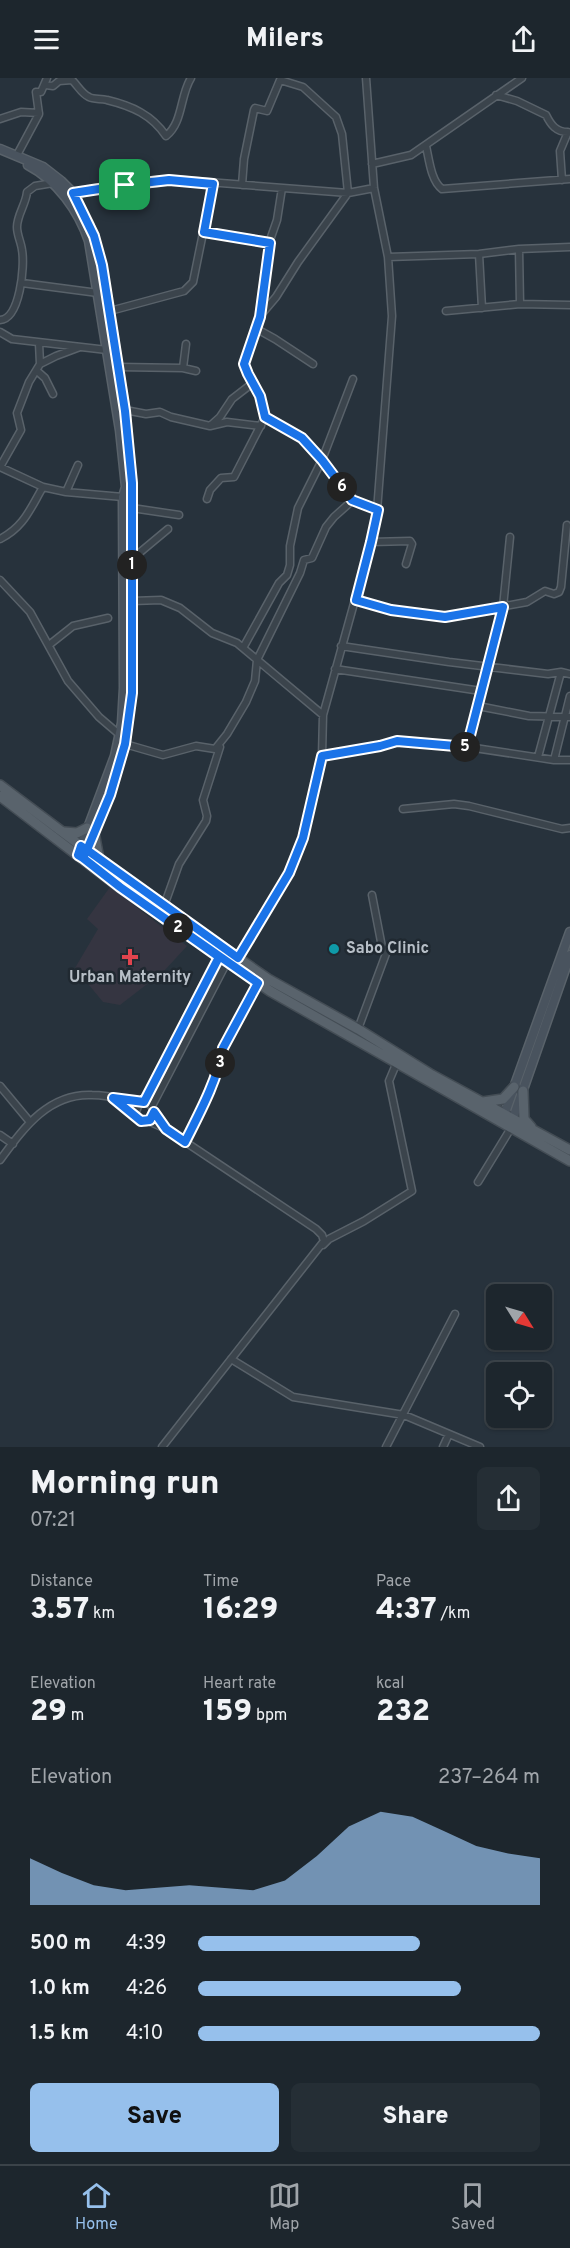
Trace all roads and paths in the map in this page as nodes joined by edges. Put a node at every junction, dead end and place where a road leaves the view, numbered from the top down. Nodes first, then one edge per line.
1 (191, 78) edge
2 (366, 78) edge
3 (522, 78) edge
4 (46, 82) edge
5 (496, 95) junction
6 (39, 113) junction
7 (0, 119) edge
8 (426, 146) junction
9 (0, 149) edge
10 (0, 153) edge
11 (17, 155) junction
12 (372, 165) junction
13 (570, 179) edge
14 (562, 180) junction
15 (53, 183) junction
16 (213, 184) junction
17 (242, 185) junction
18 (282, 188) junction
19 (374, 188) junction
20 (73, 193) junction
21 (348, 193) junction
22 (204, 232) junction
23 (270, 243) junction
24 (570, 246) edge
25 (519, 249) junction
26 (479, 254) junction
27 (388, 258) junction
28 (22, 283) junction
29 (98, 293) junction
30 (520, 304) junction
31 (570, 305) edge
32 (482, 308) junction
33 (110, 311) junction
34 (446, 311) dead end
35 (260, 317) junction
36 (0, 320) edge
37 (255, 328) junction
38 (0, 332) edge
39 (39, 343) junction
40 (186, 344) dead end
41 (81, 347) junction
42 (107, 350) junction
43 (313, 364) dead end
44 (118, 367) junction
45 (38, 368) junction
46 (183, 368) junction
47 (196, 371) dead end
48 (353, 379) dead end
49 (254, 382) junction
50 (53, 394) dead end
51 (125, 411) junction
52 (265, 417) junction
53 (210, 426) junction
54 (261, 426) junction
55 (322, 460) junction
56 (78, 465) dead end
57 (0, 467) edge
58 (44, 488) junction
59 (66, 492) junction
60 (123, 497) junction
61 (207, 499) dead end
62 (352, 500) junction
63 (132, 508) junction
64 (378, 510) junction
65 (179, 515) dead end
66 (567, 525) dead end
67 (168, 529) dead end
68 (510, 537) dead end
69 (0, 539) edge
70 (371, 542) junction
71 (132, 559) junction
72 (406, 564) dead end
73 (0, 580) edge
74 (356, 600) junction
75 (132, 601) junction
76 (503, 607) junction
77 (108, 618) dead end
78 (48, 645) junction
79 (341, 646) junction
80 (243, 648) junction
81 (257, 660) junction
82 (488, 667) junction
83 (335, 669) junction
84 (561, 672) junction
85 (570, 674) edge
86 (481, 691) junction
87 (570, 696) edge
88 (478, 706) junction
89 (323, 715) junction
90 (549, 716) junction
91 (567, 717) edge
92 (120, 735) junction
93 (222, 740) junction
94 (125, 744) junction
95 (467, 747) junction
96 (322, 756) junction
97 (538, 757) junction
98 (554, 760) junction
99 (570, 760) edge
100 (0, 785) edge
101 (0, 796) edge
102 (403, 809) dead end
103 (570, 828) edge
104 (90, 830) junction
105 (62, 831) junction
106 (82, 852) junction
107 (99, 859) junction
108 (372, 895) dead end
109 (164, 906) junction
110 (570, 932) edge
111 (570, 955) edge
112 (238, 958) junction
113 (223, 959) junction
114 (258, 983) junction
115 (358, 1029) junction
116 (397, 1062) junction
117 (0, 1086) edge
118 (519, 1089) junction
119 (113, 1098) junction
120 (483, 1102) junction
121 (144, 1103) junction
122 (153, 1109) junction
123 (136, 1116) junction
124 (148, 1121) junction
125 (30, 1122) junction
126 (508, 1122) junction
127 (166, 1129) junction
128 (532, 1129) junction
129 (0, 1134) edge
130 (185, 1142) junction
131 (13, 1144) junction
132 (570, 1150) edge
133 (0, 1160) edge
134 (570, 1161) edge
135 (478, 1182) dead end
136 (313, 1256) junction
137 (455, 1314) dead end
138 (231, 1359) junction
139 (404, 1415) junction
140 (449, 1434) junction
141 (162, 1447) edge
142 (387, 1447) edge
143 (443, 1447) edge
144 (480, 1447) edge

1 - 4 street
2 - 12 street
3 - 5 street
4 - 6 street
5 - 8 street
5 - 14 street
6 - 7 street
6 - 11 street
8 - 12 street
8 - 14 street
9 - 11 street
10 - 15 street
11 - 20 street
12 - 19 street
13 - 14 street
15 - 28 street
15 - 29 street
16 - 17 street
16 - 20 street
16 - 22 street
17 - 18 street
17 - 21 street
18 - 21 street
18 - 23 street
19 - 21 street
19 - 27 street
20 - 33 street
21 - 35 street
22 - 23 street
22 - 33 street
23 - 35 street
24 - 25 street
25 - 26 street
25 - 30 street
26 - 27 street
26 - 32 street
27 - 64 street
28 - 29 street
28 - 36 street
29 - 42 street
30 - 31 street
30 - 32 street
32 - 34 street
33 - 44 street
35 - 37 street
37 - 43 street
37 - 49 street
38 - 39 street
39 - 41 street
39 - 45 street
40 - 46 street
41 - 42 street
41 - 45 street
42 - 60 street
44 - 46 street
44 - 51 street
45 - 50 street
45 - 57 street
46 - 47 street
48 - 55 street
49 - 52 street
49 - 53 street
51 - 53 street
51 - 63 street
52 - 54 street
52 - 55 street
53 - 54 street
54 - 61 street
55 - 62 street
55 - 80 street
56 - 59 street
57 - 58 street
58 - 59 street
58 - 69 street
59 - 60 street
60 - 92 street
62 - 64 street
62 - 81 street
63 - 65 street
63 - 71 street
64 - 70 street
66 - 76 street
67 - 71 street
68 - 76 street
70 - 72 street
70 - 74 street
71 - 75 street
73 - 78 street
74 - 76 street
74 - 79 street
75 - 80 street
75 - 94 street
76 - 82 street
77 - 78 street
78 - 92 street
79 - 82 street
79 - 83 street
80 - 81 street
81 - 89 street
81 - 93 street
82 - 84 street
82 - 86 street
83 - 86 street
83 - 89 street
84 - 85 street
84 - 90 street
86 - 88 street
87 - 91 street
88 - 90 street
88 - 95 street
89 - 96 street
90 - 91 street
90 - 97 street
91 - 98 street
92 - 104 street
93 - 94 street
93 - 109 street
94 - 104 street
95 - 96 street
95 - 97 street
96 - 112 street
97 - 98 street
98 - 99 street
100 - 105 main road
101 - 106 main road
102 - 103 street
104 - 105 main road
104 - 106 street
104 - 107 main road
105 - 106 main road
106 - 107 main road
106 - 113 main road
107 - 109 main road
108 - 115 street
109 - 112 main road
110 - 118 street
111 - 118 street
112 - 115 main road
113 - 114 main road
113 - 121 street
113 - 122 street
114 - 116 main road
114 - 130 street
115 - 120 main road
116 - 126 main road
116 - 136 street
117 - 125 street
118 - 120 main road
118 - 126 street
118 - 128 main road
119 - 121 street
119 - 123 street
119 - 125 street
120 - 126 main road
121 - 122 street
121 - 123 street
122 - 124 street
122 - 127 street
123 - 124 street
124 - 127 street
125 - 131 street
126 - 128 main road
126 - 134 main road
126 - 135 street
127 - 130 street
128 - 132 main road
129 - 131 street
130 - 136 street
131 - 133 street
136 - 138 street
137 - 139 street
138 - 139 street
138 - 141 street
139 - 140 street
139 - 142 street
140 - 143 street
140 - 144 street

